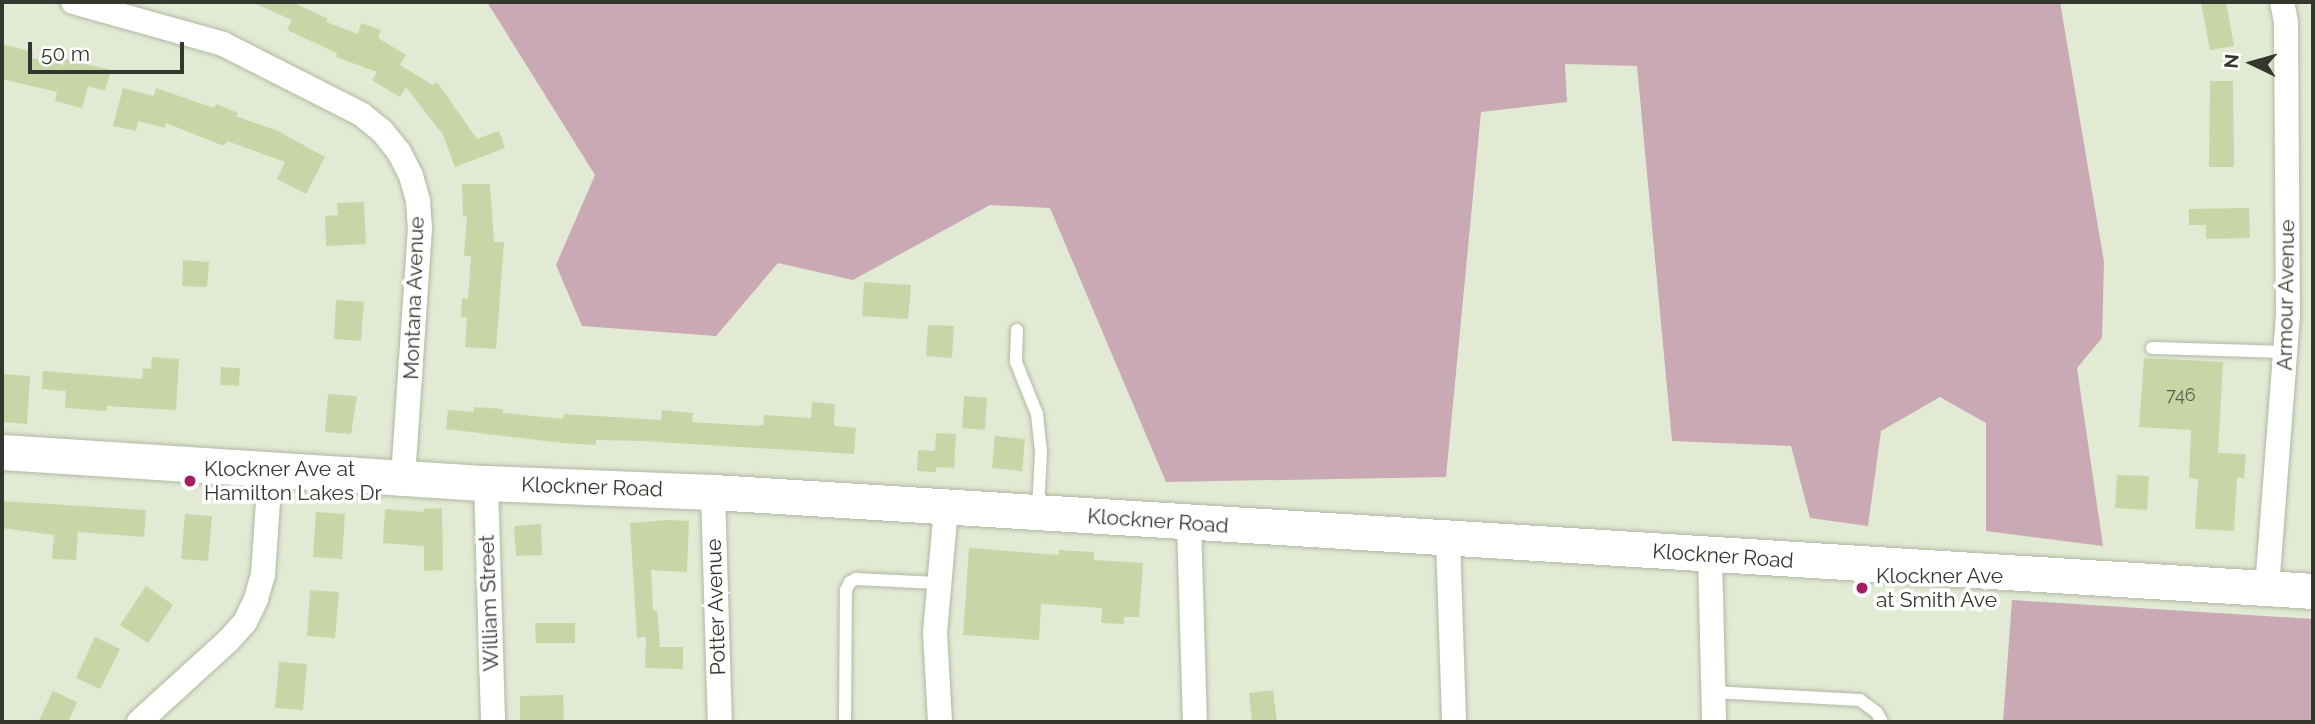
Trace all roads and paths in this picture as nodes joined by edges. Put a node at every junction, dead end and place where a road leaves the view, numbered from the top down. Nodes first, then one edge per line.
1 (73, 2) edge
2 (2282, 2) edge
3 (1017, 330) dead end
4 (2152, 348) dead end
5 (2287, 352) junction
6 (2, 452) edge
7 (270, 471) junction
8 (403, 477) junction
9 (486, 483) junction
10 (713, 492) junction
11 (946, 507) junction
12 (1038, 513) junction
13 (1189, 523) junction
14 (1448, 539) junction
15 (1710, 555) junction
16 (937, 583) junction
17 (2267, 588) junction
18 (2313, 591) edge
19 (1713, 692) junction
20 (139, 722) edge
21 (493, 722) edge
22 (720, 722) edge
23 (845, 722) edge
24 (940, 722) edge
25 (1195, 722) edge
26 (1454, 722) edge
27 (1714, 722) edge
28 (1882, 722) edge

1 - 8 street, Montana Avenue
2 - 5 street, Armour Avenue
3 - 12 lane
4 - 5 lane
5 - 17 street, Armour Avenue
6 - 7 main road, Klockner Road
7 - 8 main road, Klockner Road
7 - 20 street
8 - 9 main road, Klockner Road
9 - 10 main road, Klockner Road
9 - 21 street, William Street
10 - 11 main road, Klockner Road
10 - 22 street, Potter Avenue
11 - 12 main road, Klockner Road
11 - 16 street
12 - 13 main road, Klockner Road
13 - 14 main road, Klockner Road
13 - 25 street
14 - 15 main road, Klockner Road
14 - 26 street
15 - 17 main road, Klockner Road
15 - 19 street
16 - 23 lane
16 - 24 street
17 - 18 main road, Klockner Road
19 - 27 street
19 - 28 lane

